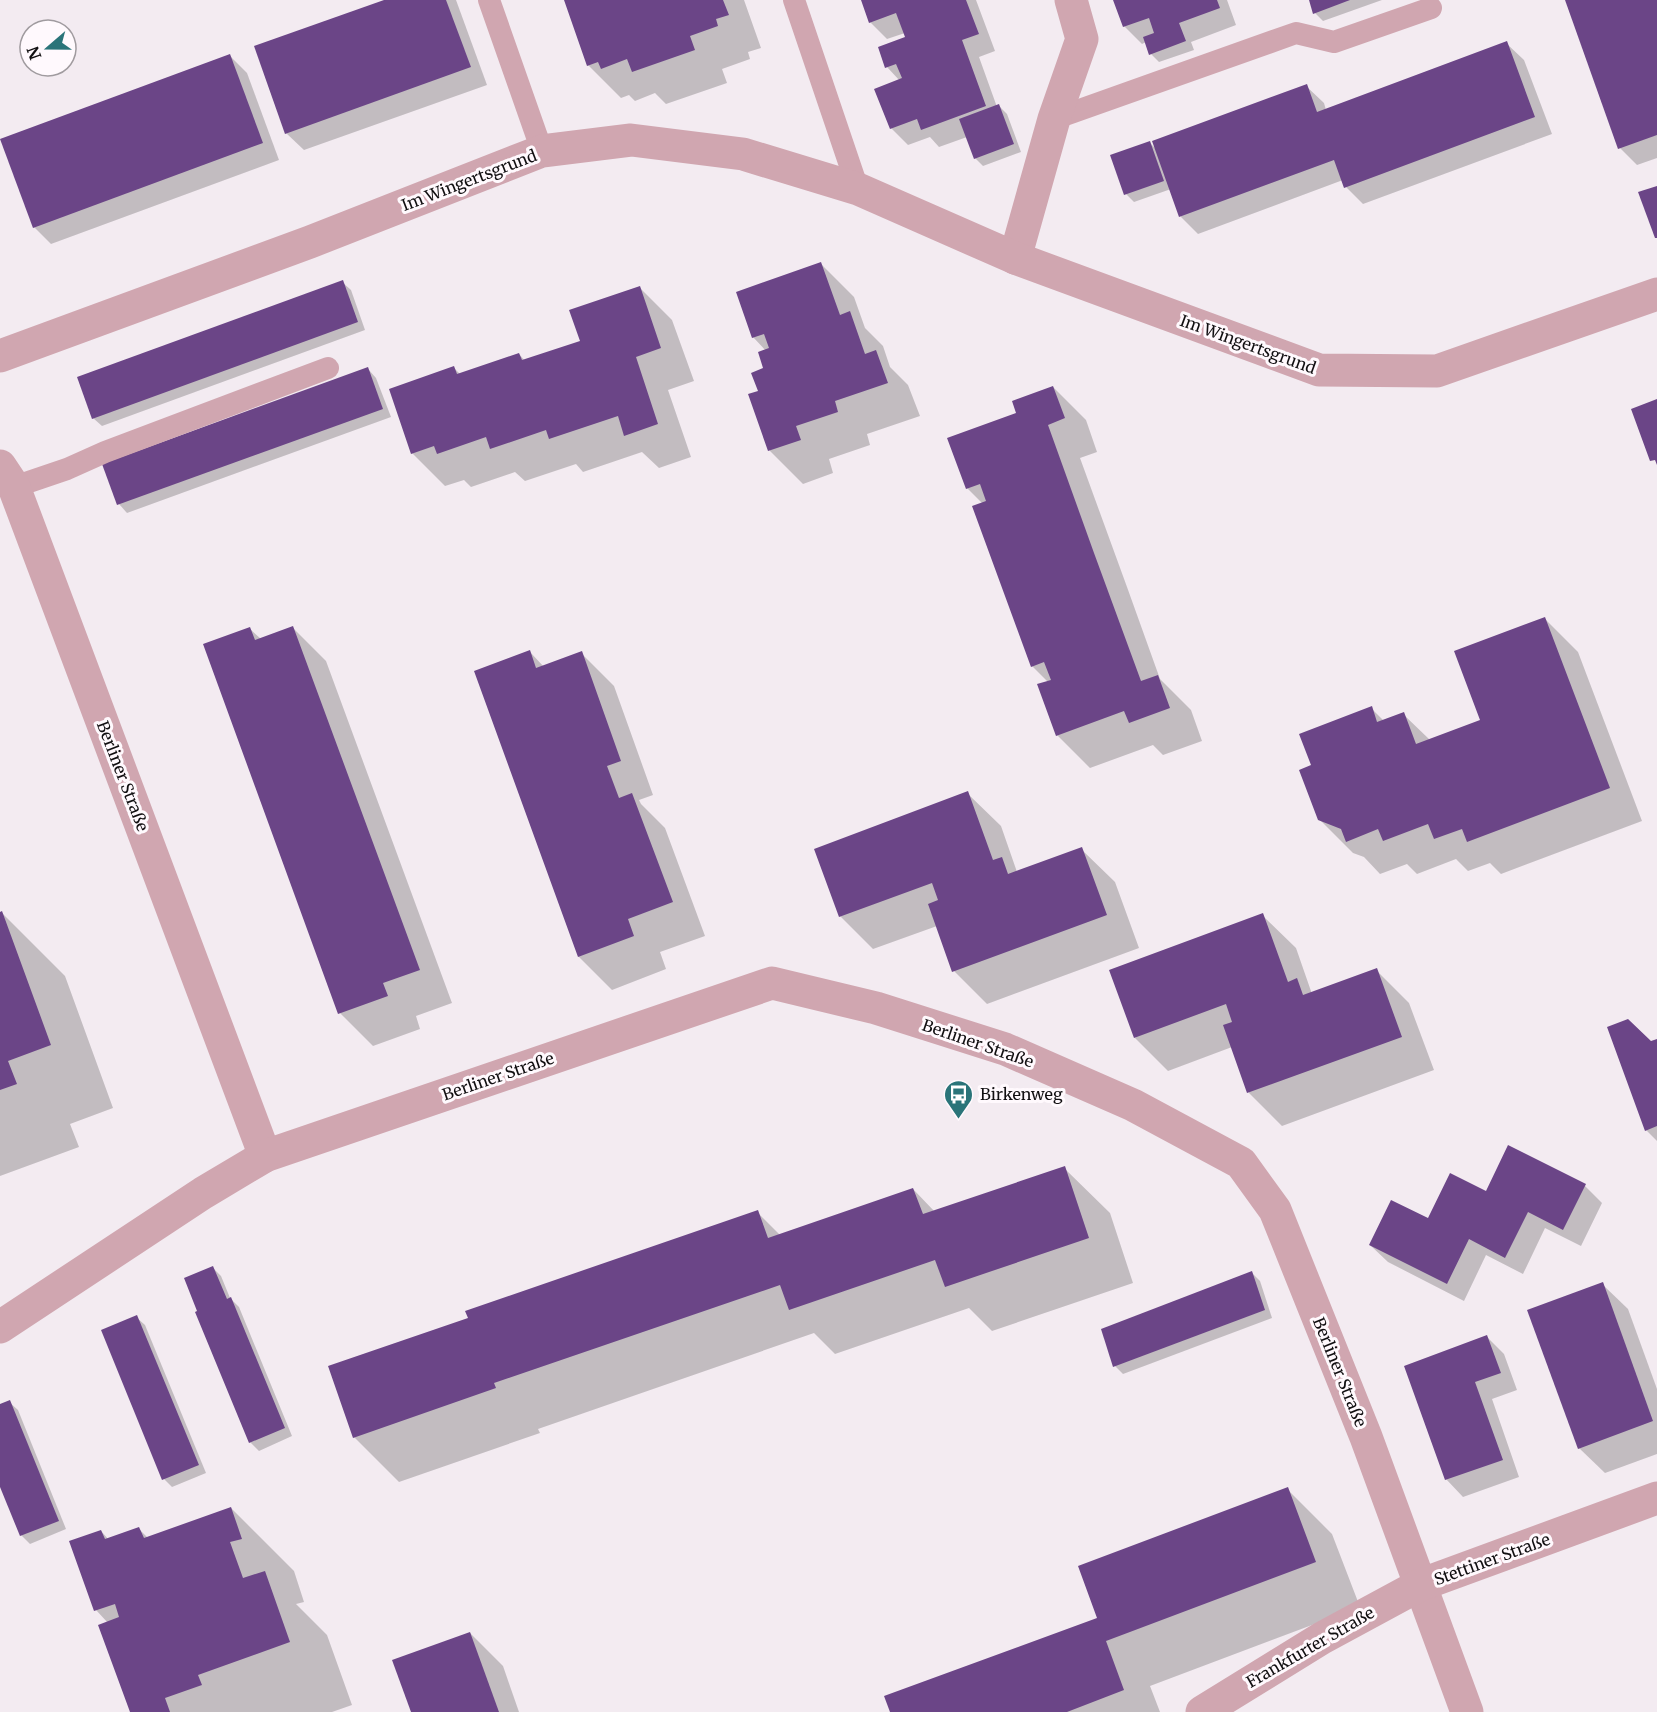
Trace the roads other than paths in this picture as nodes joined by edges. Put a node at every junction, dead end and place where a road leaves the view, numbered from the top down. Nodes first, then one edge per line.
1 (489, 0) edge
2 (794, 0) edge
3 (1071, 0) edge
4 (1431, 8) dead end
5 (1054, 119) junction
6 (542, 151) junction
7 (858, 189) junction
8 (1015, 258) junction
9 (1657, 294) edge
10 (0, 356) edge
11 (328, 368) dead end
12 (7, 477) edge
13 (265, 1155) junction
14 (0, 1327) edge
15 (1657, 1498) edge
16 (1420, 1585) junction
17 (1202, 1712) edge
18 (1467, 1712) edge

1 - 6 lane
2 - 7 lane
3 - 5 street
4 - 5 lane
5 - 8 street
6 - 7 street, Im Wingertsgrund
6 - 10 street, Im Wingertsgrund
7 - 8 street, Im Wingertsgrund
8 - 9 street, Im Wingertsgrund
11 - 12 lane
12 - 13 street, Berliner Straße
13 - 14 street, Berliner Straße
13 - 16 street, Berliner Straße
15 - 16 street, Stettiner Straße
16 - 17 street, Frankfurter Straße
16 - 18 street, Stettiner Straße

